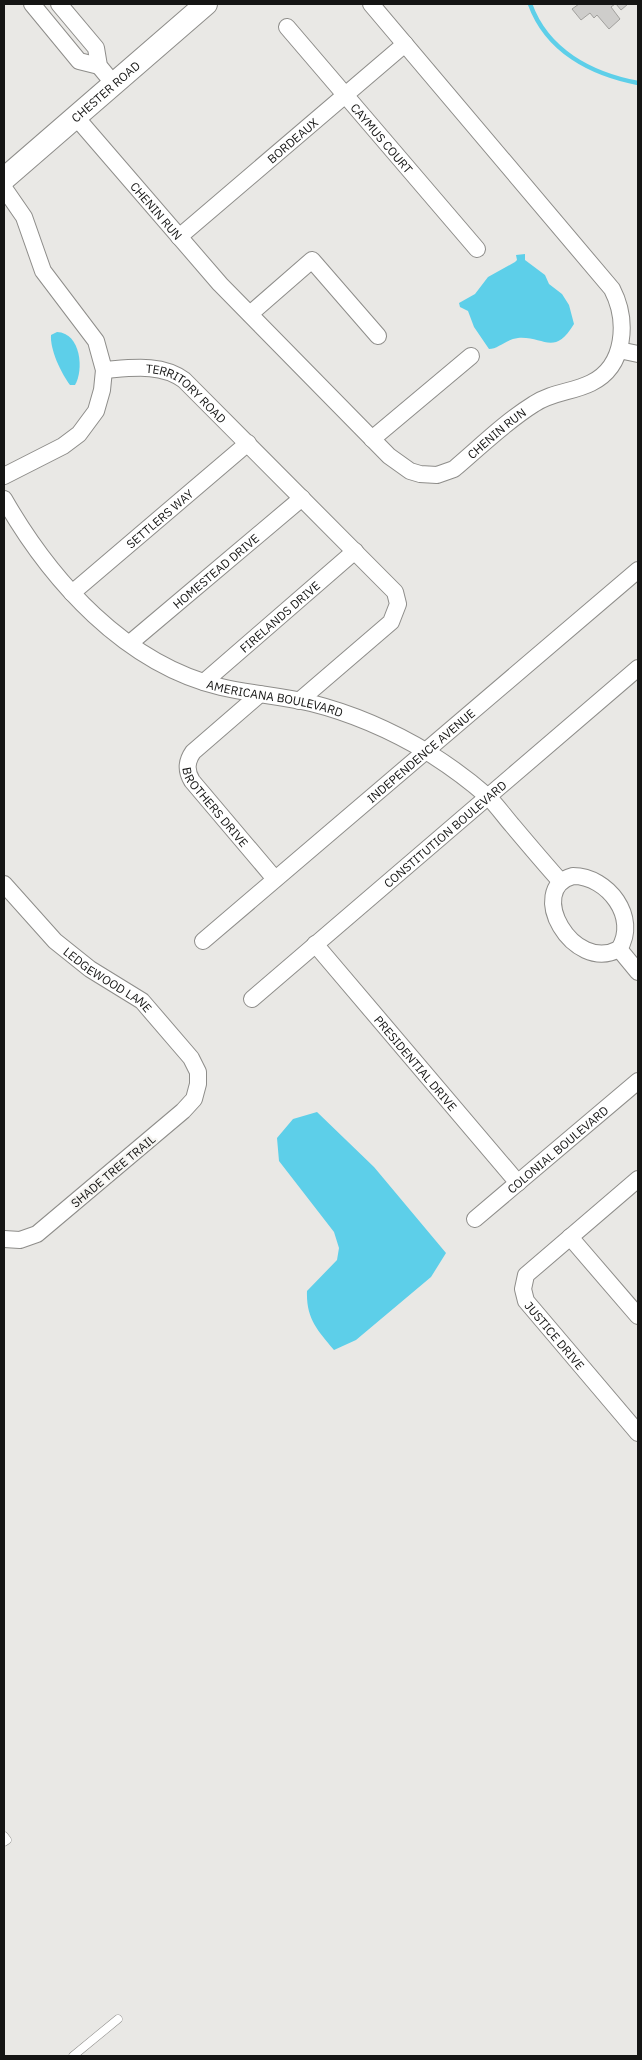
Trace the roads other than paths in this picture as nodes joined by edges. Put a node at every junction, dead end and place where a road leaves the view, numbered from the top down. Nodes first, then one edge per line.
1 (32, 4) edge
2 (58, 4) edge
3 (206, 4) edge
4 (371, 4) edge
5 (287, 27) dead end
6 (405, 44) junction
7 (106, 75) junction
8 (345, 96) junction
9 (75, 116) junction
10 (4, 180) edge
11 (4, 188) edge
12 (179, 237) junction
13 (477, 249) dead end
14 (250, 314) junction
15 (378, 336) dead end
16 (619, 350) junction
17 (638, 354) edge
18 (471, 356) dead end
19 (104, 370) junction
20 (372, 439) junction
21 (248, 443) junction
22 (4, 476) edge
23 (302, 498) junction
24 (4, 499) edge
25 (355, 551) junction
26 (638, 570) edge
27 (72, 593) junction
28 (130, 643) junction
29 (638, 668) edge
30 (204, 682) junction
31 (260, 694) junction
32 (299, 701) junction
33 (424, 751) junction
34 (488, 797) junction
35 (275, 879) junction
36 (561, 882) junction
37 (4, 884) edge
38 (203, 941) dead end
39 (315, 944) junction
40 (618, 949) junction
41 (638, 972) edge
42 (252, 999) dead end
43 (638, 1081) edge
44 (198, 1084) joint
45 (638, 1180) edge
46 (518, 1183) junction
47 (476, 1219) dead end
48 (570, 1237) junction
49 (8, 1239) edge
50 (638, 1316) edge
51 (638, 1433) edge
52 (4, 1836) edge
53 (4, 1842) edge
54 (118, 2018) dead end
55 (79, 2054) edge

1 - 7 street
2 - 7 street
3 - 7 street, CHESTER ROAD
4 - 6 street, CHENIN RUN
5 - 8 street, CAYMUS COURT
6 - 8 street, BORDEAUX
6 - 16 street, CHENIN RUN
7 - 9 street, CHESTER ROAD
8 - 12 street, BORDEAUX
8 - 13 street, CAYMUS COURT
9 - 10 street, CHESTER ROAD
9 - 12 street, CHENIN RUN
11 - 19 street
12 - 14 street, CHENIN RUN
14 - 15 street
14 - 20 street, CHENIN RUN
16 - 17 street
16 - 20 street, CHENIN RUN
18 - 20 street
19 - 21 street, TERRITORY ROAD
19 - 22 street
21 - 23 street, TERRITORY ROAD
21 - 27 street, SETTLERS WAY
23 - 25 street, TERRITORY ROAD
23 - 28 street, HOMESTEAD DRIVE
24 - 27 street, AMERICANA BOULEVARD
25 - 30 street, FIRELANDS DRIVE
25 - 32 street, TERRITORY ROAD
26 - 33 street, INDEPENDENCE AVENUE
27 - 28 street, AMERICANA BOULEVARD
28 - 30 street, AMERICANA BOULEVARD
29 - 34 street, CONSTITUTION BOULEVARD
30 - 31 street, AMERICANA BOULEVARD
31 - 32 street, AMERICANA BOULEVARD
31 - 35 street, BROTHERS DRIVE
32 - 33 street, AMERICANA BOULEVARD
33 - 34 street, AMERICANA BOULEVARD
33 - 35 street, INDEPENDENCE AVENUE
34 - 36 street, AMERICANA BOULEVARD
34 - 39 street, CONSTITUTION BOULEVARD
35 - 38 street, INDEPENDENCE AVENUE
36 - 40 street
36 - 40 street
37 - 44 street, LEDGEWOOD LANE
39 - 42 street, CONSTITUTION BOULEVARD
39 - 46 street, PRESIDENTIAL DRIVE
40 - 41 street
43 - 46 street, COLONIAL BOULEVARD
44 - 49 street, SHADE TREE TRAIL
45 - 48 street, JUSTICE DRIVE
46 - 47 street, COLONIAL BOULEVARD
48 - 50 street
48 - 51 street, JUSTICE DRIVE
52 - 53 lane
54 - 55 lane

